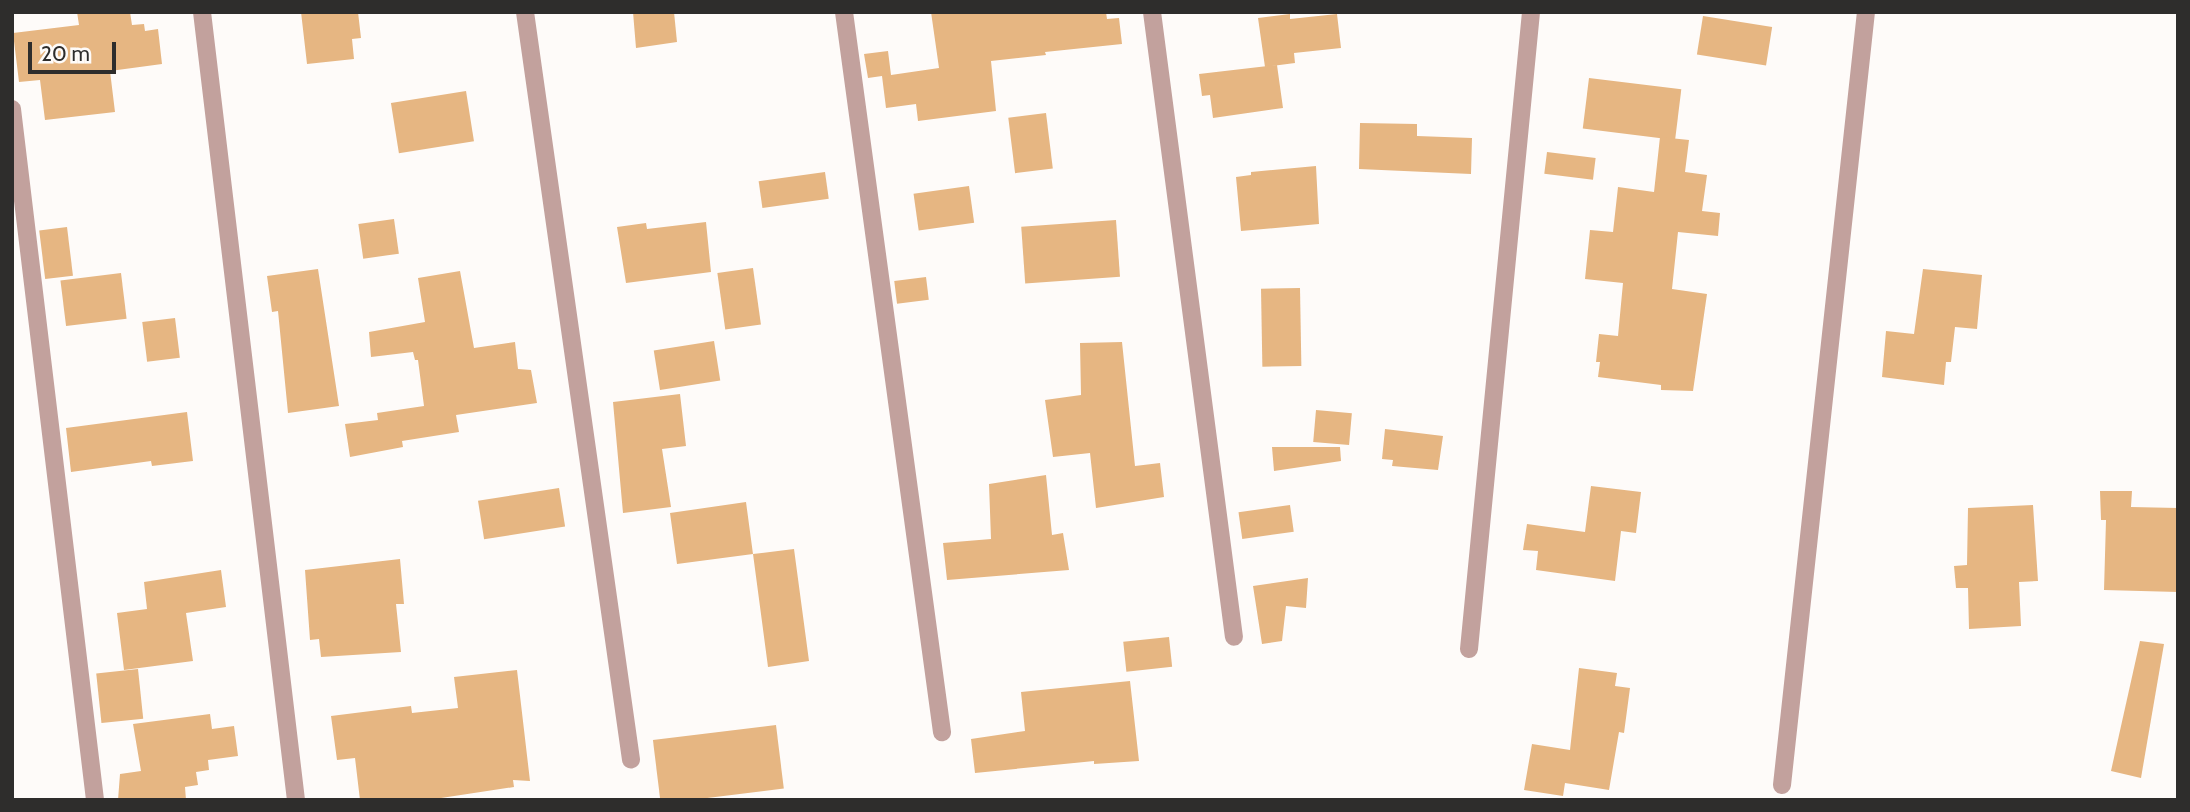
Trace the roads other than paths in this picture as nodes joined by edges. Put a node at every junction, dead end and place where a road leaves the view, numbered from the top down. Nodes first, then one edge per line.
1 (202, 12) edge
2 (525, 12) edge
3 (844, 12) edge
4 (1152, 12) edge
5 (1531, 12) edge
6 (1866, 12) edge
7 (12, 109) edge
8 (1234, 637) dead end
9 (1469, 649) dead end
10 (942, 732) dead end
11 (631, 760) dead end
12 (1782, 785) dead end
13 (95, 800) edge
14 (296, 800) edge

1 - 14 street
2 - 11 street
3 - 10 street
4 - 8 street
5 - 9 street
6 - 12 street
7 - 13 street

